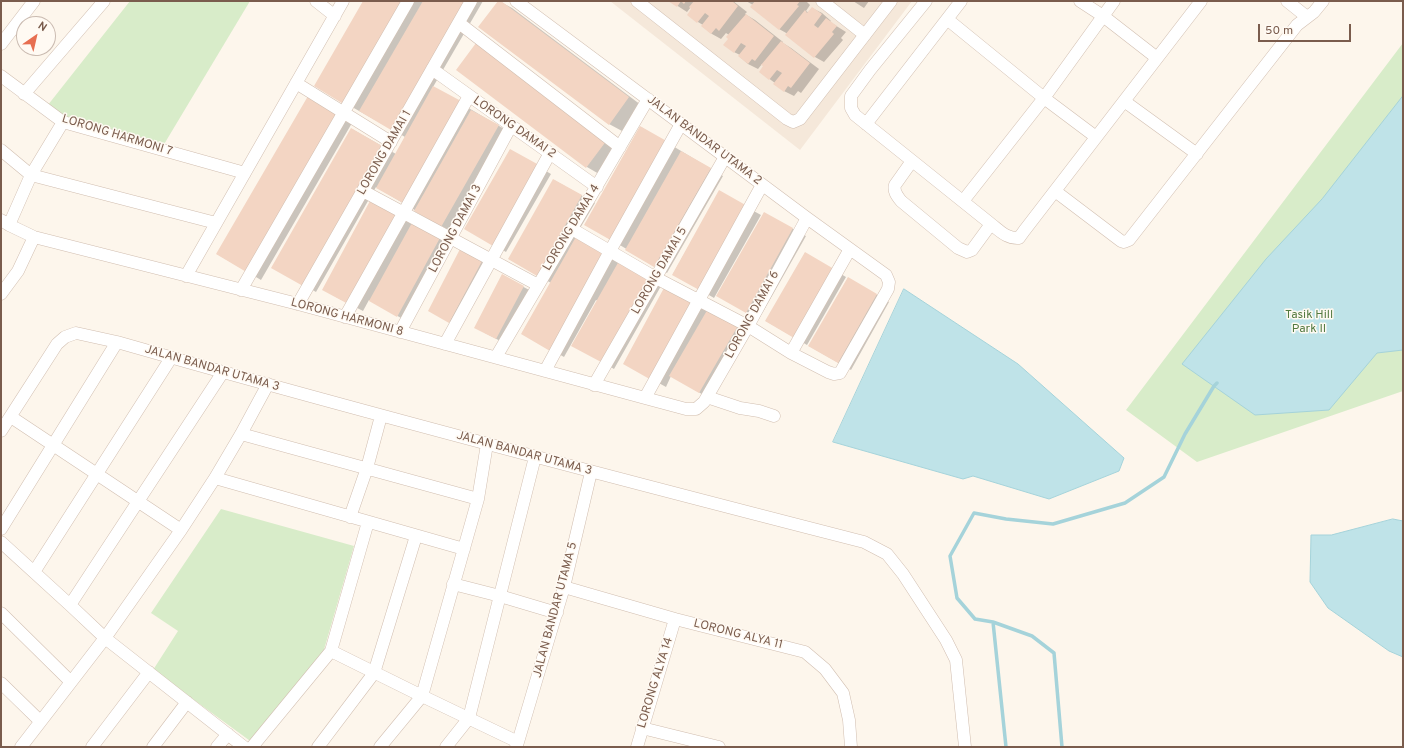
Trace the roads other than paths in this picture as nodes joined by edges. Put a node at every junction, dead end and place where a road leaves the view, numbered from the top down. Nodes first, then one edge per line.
1 (34, 1) edge
2 (316, 1) edge
3 (343, 1) edge
4 (408, 1) edge
5 (471, 1) edge
6 (516, 1) edge
7 (637, 1) edge
8 (822, 1) edge
9 (891, 1) edge
10 (926, 1) edge
11 (961, 1) edge
12 (1080, 1) edge
13 (1114, 1) edge
14 (1201, 1) edge
15 (1286, 1) edge
16 (1323, 1) edge
17 (99, 3) edge
18 (335, 16) junction
19 (1103, 16) junction
20 (1307, 17) junction
21 (947, 19) junction
22 (458, 23) junction
23 (865, 35) junction
24 (1, 44) edge
25 (1157, 58) junction
26 (432, 69) junction
27 (1, 76) edge
28 (296, 83) junction
29 (24, 94) junction
30 (469, 96) junction
31 (1044, 98) junction
32 (648, 99) junction
33 (1124, 101) junction
34 (343, 113) junction
35 (63, 122) junction
36 (681, 124) junction
37 (866, 124) junction
38 (511, 126) junction
39 (1096, 137) junction
40 (391, 142) junction
41 (620, 147) junction
42 (1, 150) edge
43 (550, 154) junction
44 (1197, 154) junction
45 (725, 157) junction
46 (912, 161) junction
47 (245, 173) junction
48 (31, 175) junction
49 (762, 185) junction
50 (597, 187) junction
51 (363, 191) junction
52 (1055, 191) junction
53 (963, 201) junction
54 (403, 213) junction
55 (806, 218) junction
56 (5, 222) edge
57 (216, 224) junction
58 (991, 224) junction
59 (572, 229) junction
60 (34, 237) junction
61 (451, 238) junction
62 (850, 249) junction
63 (610, 251) junction
64 (491, 260) junction
65 (186, 276) junction
66 (656, 278) junction
67 (538, 285) junction
68 (241, 290) junction
69 (1, 294) edge
70 (699, 301) junction
71 (298, 304) junction
72 (345, 317) junction
73 (748, 326) junction
74 (400, 332) junction
75 (117, 342) junction
76 (445, 344) junction
77 (791, 353) junction
78 (496, 357) junction
79 (171, 358) junction
80 (545, 371) junction
81 (223, 372) junction
82 (268, 384) junction
83 (594, 385) junction
84 (707, 397) junction
85 (645, 398) junction
86 (696, 409) joint
87 (381, 416) junction
88 (774, 416) dead end
89 (11, 417) junction
90 (1, 431) edge
91 (241, 434) junction
92 (487, 444) junction
93 (53, 445) junction
94 (535, 457) junction
95 (367, 468) junction
96 (591, 472) junction
97 (97, 474) junction
98 (215, 478) junction
99 (478, 499) junction
100 (138, 502) junction
101 (350, 517) junction
102 (368, 522) junction
103 (1, 529) edge
104 (181, 530) junction
105 (416, 536) junction
106 (1, 542) edge
107 (464, 549) junction
108 (34, 572) junction
109 (453, 584) junction
110 (564, 587) junction
111 (500, 596) junction
112 (70, 605) junction
113 (1, 613) edge
114 (557, 613) junction
115 (676, 619) junction
116 (106, 638) junction
117 (331, 651) junction
118 (149, 672) junction
119 (374, 673) junction
120 (71, 682) junction
121 (1, 683) edge
122 (422, 696) junction
123 (187, 702) junction
124 (469, 718) junction
125 (40, 722) junction
126 (642, 728) junction
127 (228, 734) junction
128 (517, 745) edge
129 (21, 747) edge
130 (92, 747) edge
131 (153, 747) edge
132 (217, 747) edge
133 (244, 747) edge
134 (252, 747) edge
135 (318, 747) edge
136 (380, 747) edge
137 (446, 747) edge
138 (637, 747) edge
139 (719, 747) edge
140 (851, 747) edge
141 (965, 747) edge

1 - 24 street
2 - 18 street
3 - 18 street
4 - 34 street
5 - 22 street, LORONG DAMAI 1
6 - 32 street, JALAN BANDAR UTAMA 2
7 - 23 street
8 - 23 street
9 - 23 street
10 - 37 street
11 - 21 street
12 - 19 street
13 - 19 street
14 - 25 street
15 - 20 street
16 - 20 street
17 - 29 street
18 - 28 street
19 - 25 street
19 - 31 street
20 - 44 street
21 - 31 street
21 - 37 street
22 - 26 street, LORONG DAMAI 1
22 - 41 street
25 - 33 street
26 - 30 street, LORONG DAMAI 2
26 - 40 street, LORONG DAMAI 1
27 - 29 street, LORONG HARMONI 7
28 - 34 street
28 - 47 street
29 - 35 street, LORONG HARMONI 7
30 - 38 street, LORONG DAMAI 2
30 - 54 street
31 - 39 street
31 - 53 street
32 - 36 street, JALAN BANDAR UTAMA 2
32 - 41 street, LORONG DAMAI 4
33 - 39 street
33 - 44 street
34 - 40 street
34 - 68 street
35 - 47 street, LORONG HARMONI 7
35 - 48 street
36 - 45 street, JALAN BANDAR UTAMA 2
36 - 63 street
37 - 46 street
38 - 43 street, LORONG DAMAI 2
38 - 61 street, LORONG DAMAI 3
39 - 52 street
40 - 51 street, LORONG DAMAI 1
41 - 50 street, LORONG DAMAI 4
42 - 48 street
43 - 50 street, LORONG DAMAI 2
43 - 64 street
44 - 52 street
45 - 49 street, JALAN BANDAR UTAMA 2
45 - 66 street, LORONG DAMAI 5
46 - 53 street
46 - 58 street
47 - 57 street
48 - 56 street
48 - 57 street
49 - 55 street, JALAN BANDAR UTAMA 2
49 - 70 street
50 - 59 street, LORONG DAMAI 4
51 - 54 street
51 - 71 street, LORONG DAMAI 1
52 - 58 street
53 - 58 street
54 - 61 street
54 - 72 street
55 - 62 street, JALAN BANDAR UTAMA 2
55 - 73 street, LORONG DAMAI 6
56 - 60 street, LORONG HARMONI 8
57 - 65 street
59 - 63 street
59 - 67 street, LORONG DAMAI 4
60 - 65 street, LORONG HARMONI 8
60 - 69 street
61 - 64 street
61 - 74 street, LORONG DAMAI 3
62 - 77 street
62 - 77 street, JALAN BANDAR UTAMA 2
63 - 66 street
63 - 80 street
64 - 67 street
64 - 76 street
65 - 68 street, LORONG HARMONI 8
66 - 70 street
66 - 83 street, LORONG DAMAI 5
67 - 78 street, LORONG DAMAI 4
68 - 71 street, LORONG HARMONI 8
70 - 73 street
70 - 85 street
71 - 72 street, LORONG HARMONI 8
72 - 74 street, LORONG HARMONI 8
73 - 77 street
73 - 84 street, LORONG DAMAI 6
74 - 76 street, LORONG HARMONI 8
75 - 79 street, JALAN BANDAR UTAMA 3
75 - 89 street, JALAN BANDAR UTAMA 3
75 - 93 street
76 - 78 street, LORONG HARMONI 8
78 - 80 street, LORONG HARMONI 8
79 - 81 street, JALAN BANDAR UTAMA 3
79 - 97 street
80 - 83 street, LORONG HARMONI 8
81 - 82 street, JALAN BANDAR UTAMA 3
81 - 100 street
82 - 87 street, JALAN BANDAR UTAMA 3
82 - 91 street
83 - 85 street, LORONG HARMONI 8
84 - 86 street, LORONG DAMAI 6
84 - 88 street
85 - 86 street, LORONG HARMONI 8
87 - 92 street, JALAN BANDAR UTAMA 3
87 - 95 street
89 - 90 street, JALAN BANDAR UTAMA 3
89 - 93 street
91 - 95 street
91 - 98 street
92 - 94 street, JALAN BANDAR UTAMA 3
92 - 99 street
93 - 97 street
93 - 103 street
94 - 96 street, JALAN BANDAR UTAMA 3
94 - 111 street
95 - 99 street
95 - 101 street
96 - 110 street, JALAN BANDAR UTAMA 5
96 - 141 street, JALAN BANDAR UTAMA 3
97 - 100 street
97 - 108 street
98 - 101 street
98 - 104 street
99 - 107 street
100 - 104 street
100 - 112 street
101 - 102 street
102 - 105 street
102 - 117 street
104 - 116 street
105 - 107 street
105 - 119 street
106 - 108 street
107 - 109 street
108 - 112 street
109 - 111 street
109 - 122 street
110 - 114 street, JALAN BANDAR UTAMA 5
110 - 115 street, LORONG ALYA 11
111 - 114 street
111 - 124 street
112 - 116 street
113 - 120 street
114 - 128 street, JALAN BANDAR UTAMA 5
115 - 126 street, LORONG ALYA 14
115 - 140 street, LORONG ALYA 11
116 - 118 street
116 - 120 street
117 - 119 street
117 - 134 street
118 - 123 street
118 - 130 street
119 - 122 street
119 - 135 street
120 - 125 street
121 - 125 street
122 - 124 street
122 - 136 street
123 - 127 street
123 - 131 street
124 - 128 street
124 - 137 street
125 - 129 street
126 - 138 street, LORONG ALYA 14
126 - 139 street
127 - 132 street
127 - 133 street

